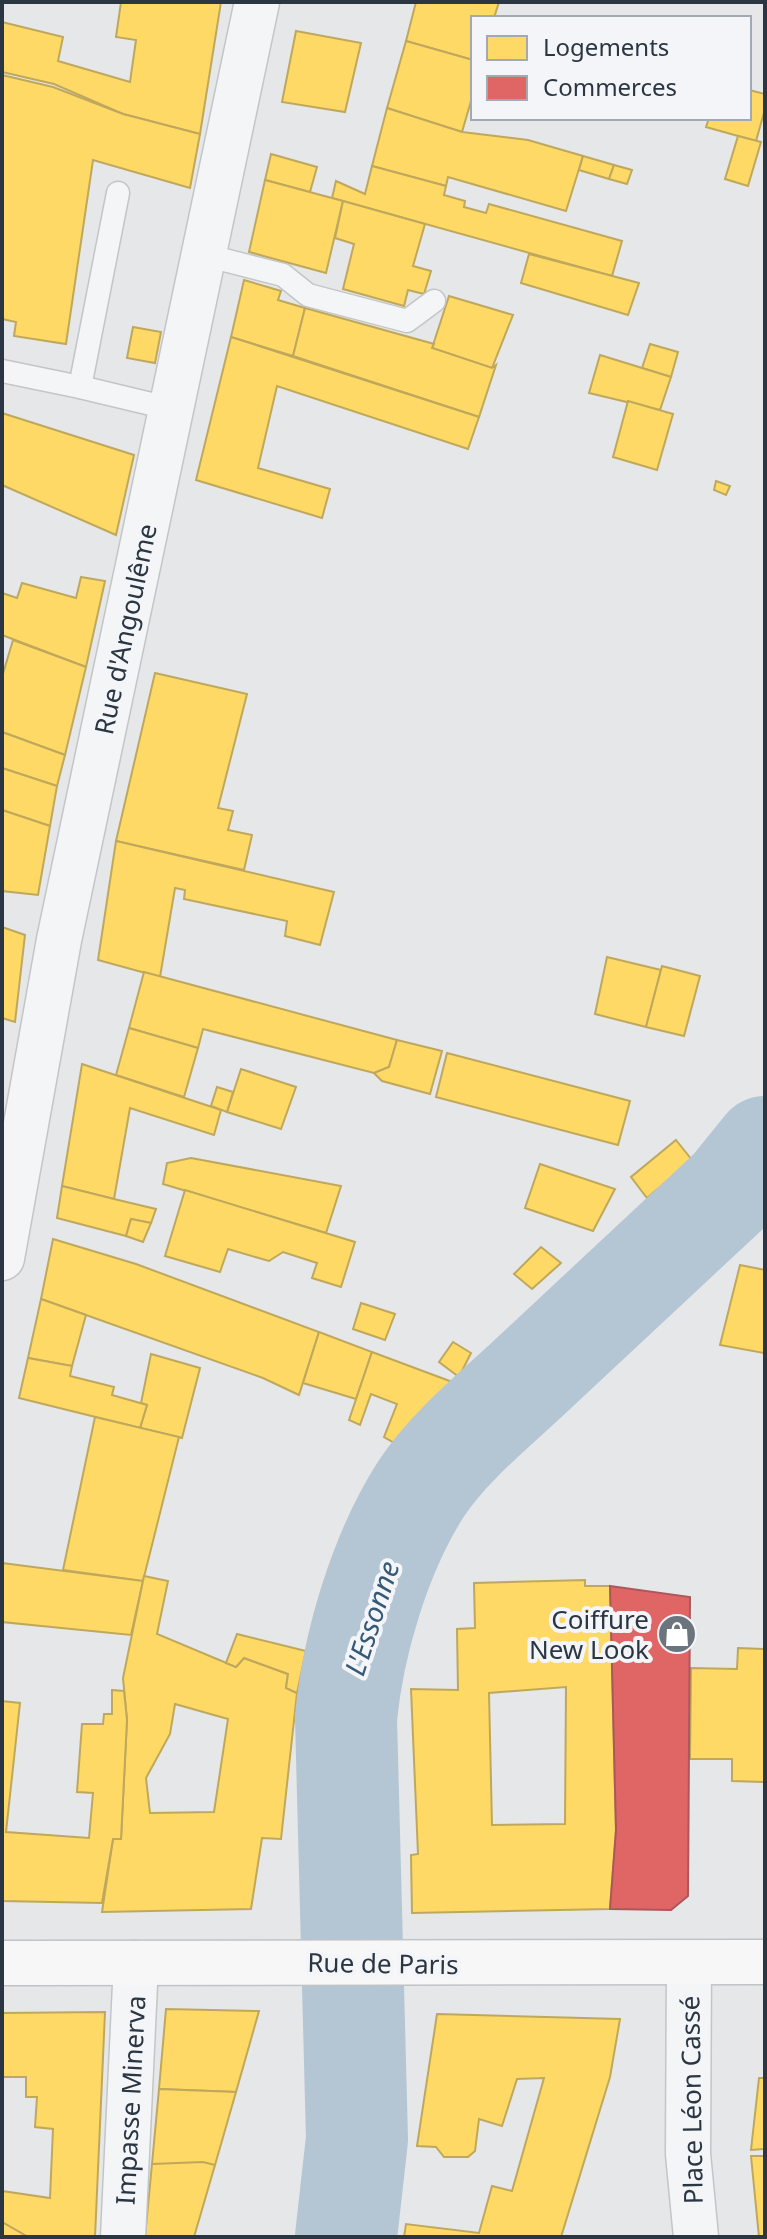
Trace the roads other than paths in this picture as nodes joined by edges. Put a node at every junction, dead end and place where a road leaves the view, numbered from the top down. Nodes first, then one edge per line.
1 (257, 2) edge
2 (118, 193) dead end
3 (205, 255) junction
4 (434, 301) dead end
5 (2, 371) edge
6 (80, 387) junction
7 (172, 409) junction
8 (2, 1258) edge
9 (765, 1962) edge
10 (2, 1963) edge
11 (136, 1963) junction
12 (689, 1963) junction
13 (123, 2237) edge
14 (696, 2237) edge

1 - 3 street, Rue d'Angoulême
2 - 6 lane
3 - 4 lane
3 - 7 street, Rue d'Angoulême
5 - 6 lane
6 - 7 lane
7 - 8 street, Rue d'Angoulême
9 - 12 main road, Rue de Paris
10 - 11 main road, Rue de Paris
11 - 12 main road, Rue de Paris
11 - 13 street, Impasse Minerva
12 - 14 street, Place Léon Cassé

